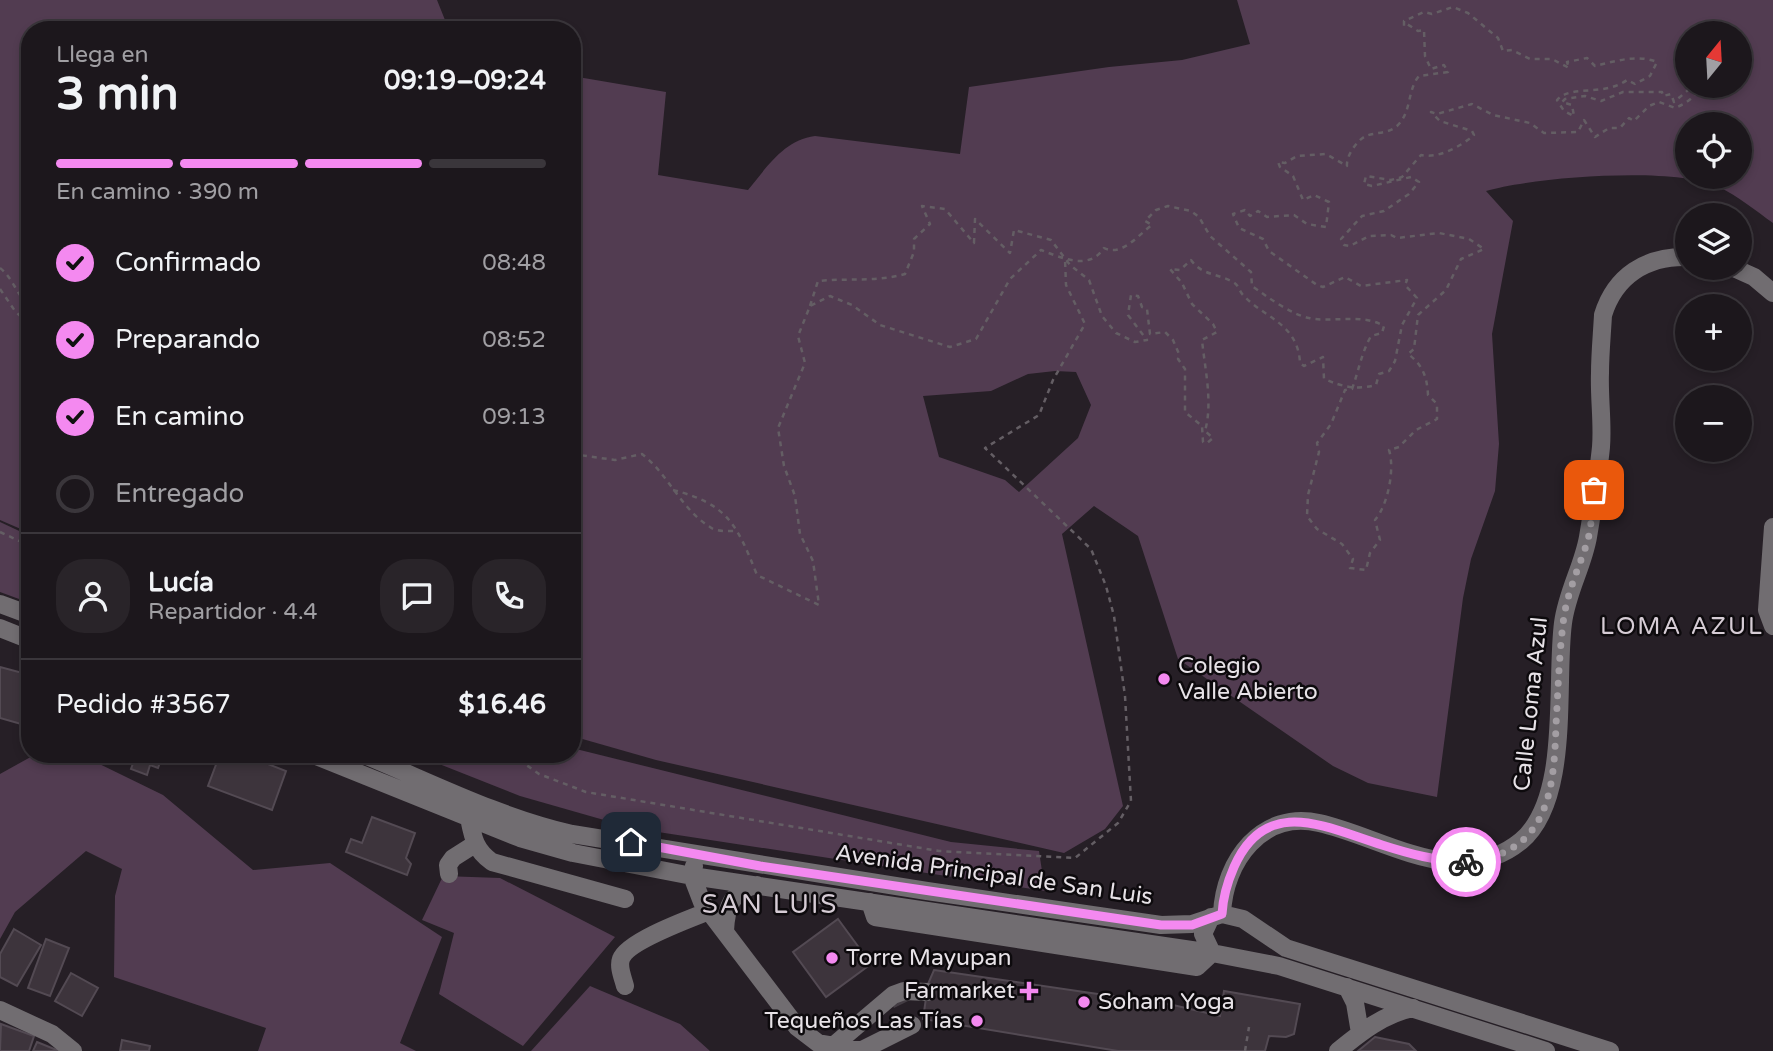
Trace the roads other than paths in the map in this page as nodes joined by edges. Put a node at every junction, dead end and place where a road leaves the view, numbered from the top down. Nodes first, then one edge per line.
1 (1675, 256) edge
2 (1752, 276) edge
3 (1773, 293) edge
4 (1773, 527) edge
5 (0, 604) edge
6 (21, 612) edge
7 (1773, 626) edge
8 (0, 628) edge
9 (21, 636) edge
10 (334, 763) edge
11 (382, 763) edge
12 (468, 818) junction
13 (631, 842) junction
14 (475, 844) junction
15 (719, 858) junction
16 (626, 864) junction
17 (449, 874) dead end
18 (692, 876) junction
19 (757, 885) junction
20 (625, 899) dead end
21 (709, 911) junction
22 (1217, 915) junction
23 (725, 930) junction
24 (1212, 953) junction
25 (625, 986) dead end
26 (1347, 987) junction
27 (927, 992) dead end
28 (1415, 1008) junction
29 (0, 1010) edge
30 (912, 1025) dead end
31 (1360, 1032) junction
32 (833, 1046) junction
33 (73, 1051) edge
34 (863, 1051) edge
35 (1338, 1051) edge
36 (1546, 1051) edge
37 (1610, 1051) edge

1 - 22 street, Calle Loma Azul
2 - 3 street
4 - 7 street
5 - 6 street
8 - 9 street
10 - 12 street, Avenida Principal de San Luis
11 - 13 street, Avenida Principal de San Luis
12 - 14 street
12 - 16 street, Avenida Principal de San Luis
13 - 15 street, Avenida Principal de San Luis
13 - 16 street
14 - 17 street
14 - 20 street
15 - 18 street
15 - 22 street, Avenida Principal de San Luis
16 - 18 street, Avenida Principal de San Luis
18 - 19 street, Avenida Principal de San Luis
18 - 21 street
19 - 23 street
19 - 24 street, Avenida Principal de San Luis
21 - 23 street
21 - 25 street
22 - 24 street, Calle Loma Azul
22 - 37 street
23 - 32 street
24 - 26 street, Avenida Principal de San Luis
26 - 28 street, Avenida Principal de San Luis
26 - 31 street
27 - 32 street
28 - 31 street
28 - 36 street, Avenida Principal de San Luis
29 - 33 street
30 - 34 street
31 - 35 street
32 - 34 street

